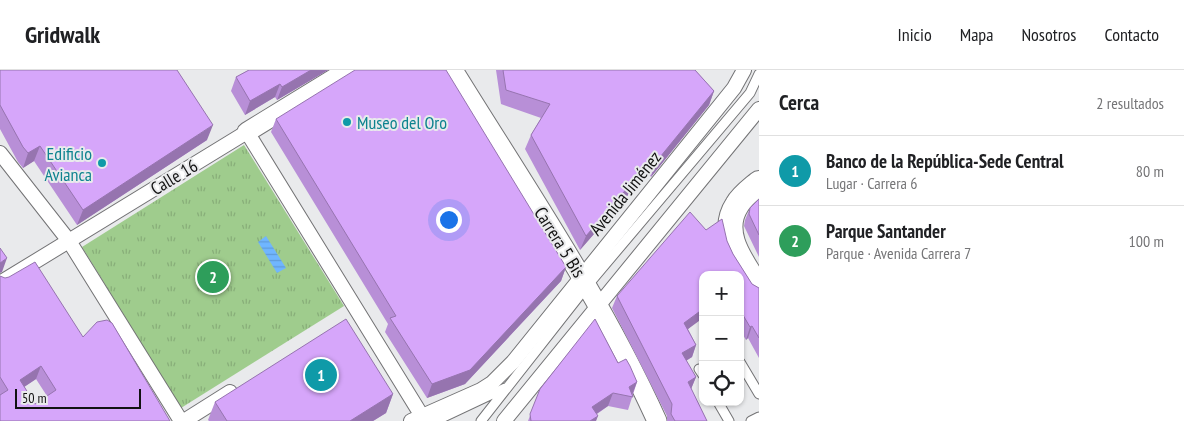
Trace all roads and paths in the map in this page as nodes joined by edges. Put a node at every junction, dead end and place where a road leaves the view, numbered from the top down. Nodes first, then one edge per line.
1 (348, 70) edge
2 (453, 70) edge
3 (744, 70) edge
4 (759, 74) edge
5 (759, 108) edge
6 (247, 132) junction
7 (0, 153) edge
8 (759, 183) edge
9 (69, 241) junction
10 (584, 281) junction
11 (0, 283) edge
12 (759, 289) edge
13 (598, 305) junction
14 (744, 369) edge
15 (242, 385) edge
16 (507, 386) junction
17 (759, 394) edge
18 (720, 406) edge
19 (759, 417) edge
20 (423, 420) edge
21 (182, 421) edge
22 (481, 421) edge
23 (504, 421) edge
24 (657, 421) edge
25 (729, 421) edge
26 (750, 421) edge

1 - 6 street, Calle 16
2 - 10 street, Carrera 5 Bis
3 - 10 street, Avenida Jiménez
4 - 10 lane
5 - 13 street
6 - 9 street, Calle 16
6 - 20 street
7 - 9 street
8 - 12 street
9 - 11 street, Calle 16
9 - 21 street
10 - 13 street, Carrera 5 Bis
10 - 16 lane
10 - 20 street, Avenida Jiménez
13 - 23 street
13 - 24 street, Carrera 5 Bis
14 - 17 lane
15 - 21 street
16 - 20 lane
16 - 22 lane
18 - 25 lane
19 - 26 lane

